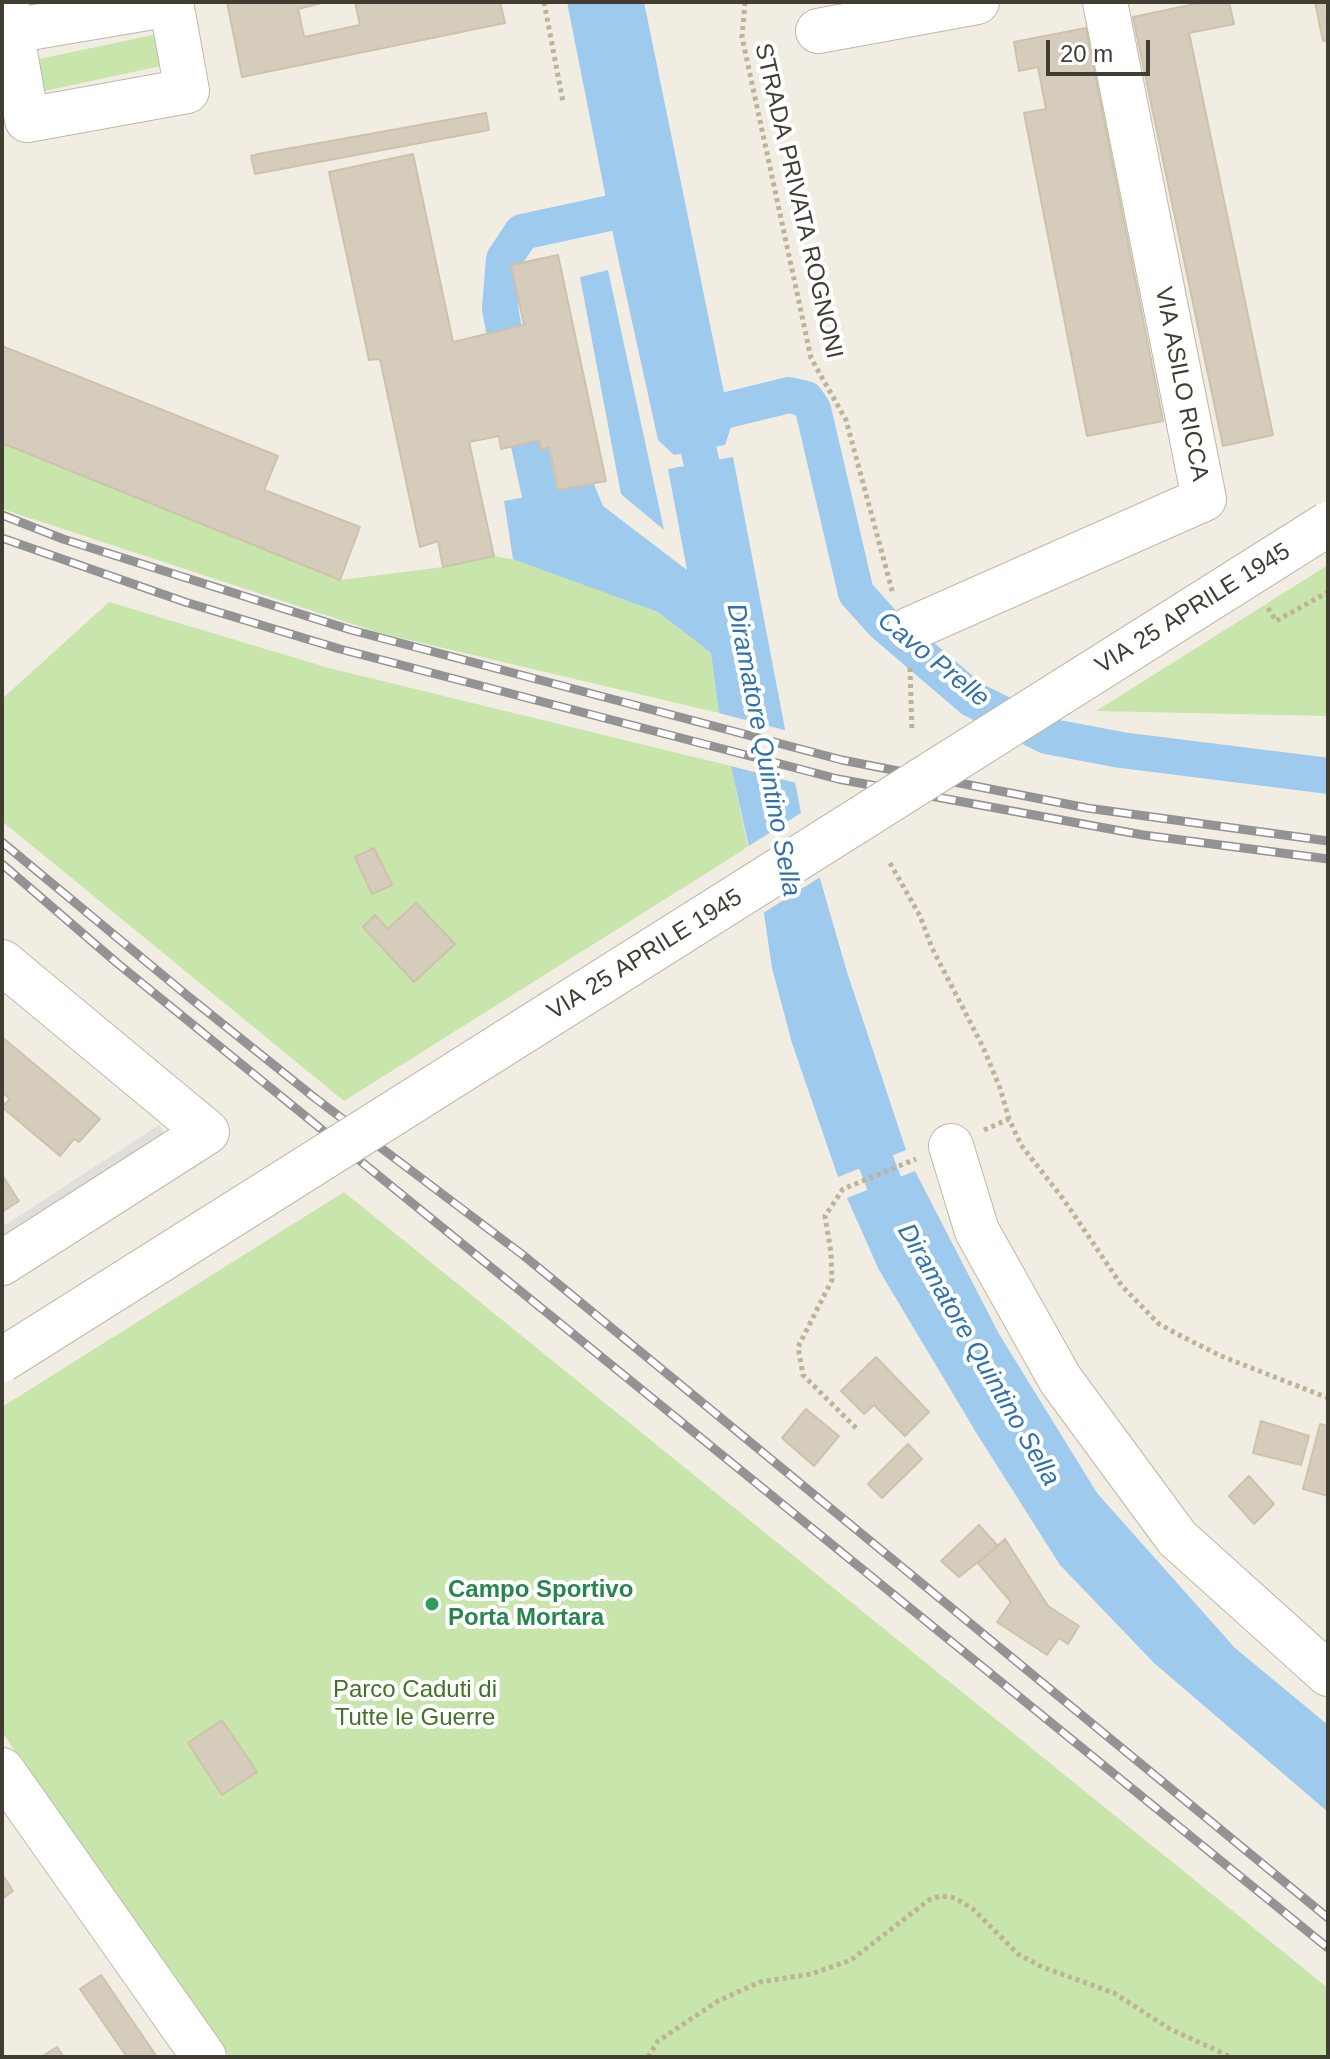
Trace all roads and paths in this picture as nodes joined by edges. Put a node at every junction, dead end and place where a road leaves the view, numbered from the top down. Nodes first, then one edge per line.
1 (544, 2) edge
2 (745, 2) edge
3 (977, 2) edge
4 (1105, 2) edge
5 (171, 3) edge
6 (8, 17) edge
7 (818, 31) dead end
8 (563, 102) dead end
9 (1328, 524) edge
10 (910, 645) junction
11 (912, 731) dead end
12 (890, 863) dead end
13 (2, 962) edge
14 (931, 1153) joint
15 (2, 1263) edge
16 (2, 1360) edge
17 (1328, 1398) edge
18 (856, 1428) dead end
19 (1328, 1674) edge
20 (2, 1770) edge
21 (204, 2057) edge
22 (648, 2057) edge
23 (1231, 2057) edge

1 - 8 path
2 - 10 path, STRADA PRIVATA ROGNONI
3 - 7 street
4 - 10 street, VIA ASILO RICCA
5 - 6 street
5 - 6 street
9 - 16 street, VIA 25 APRILE 1945, bridge
10 - 11 path, STRADA PRIVATA ROGNONI
12 - 17 path
13 - 15 street
14 - 18 path
14 - 19 street
20 - 21 street
22 - 23 path

